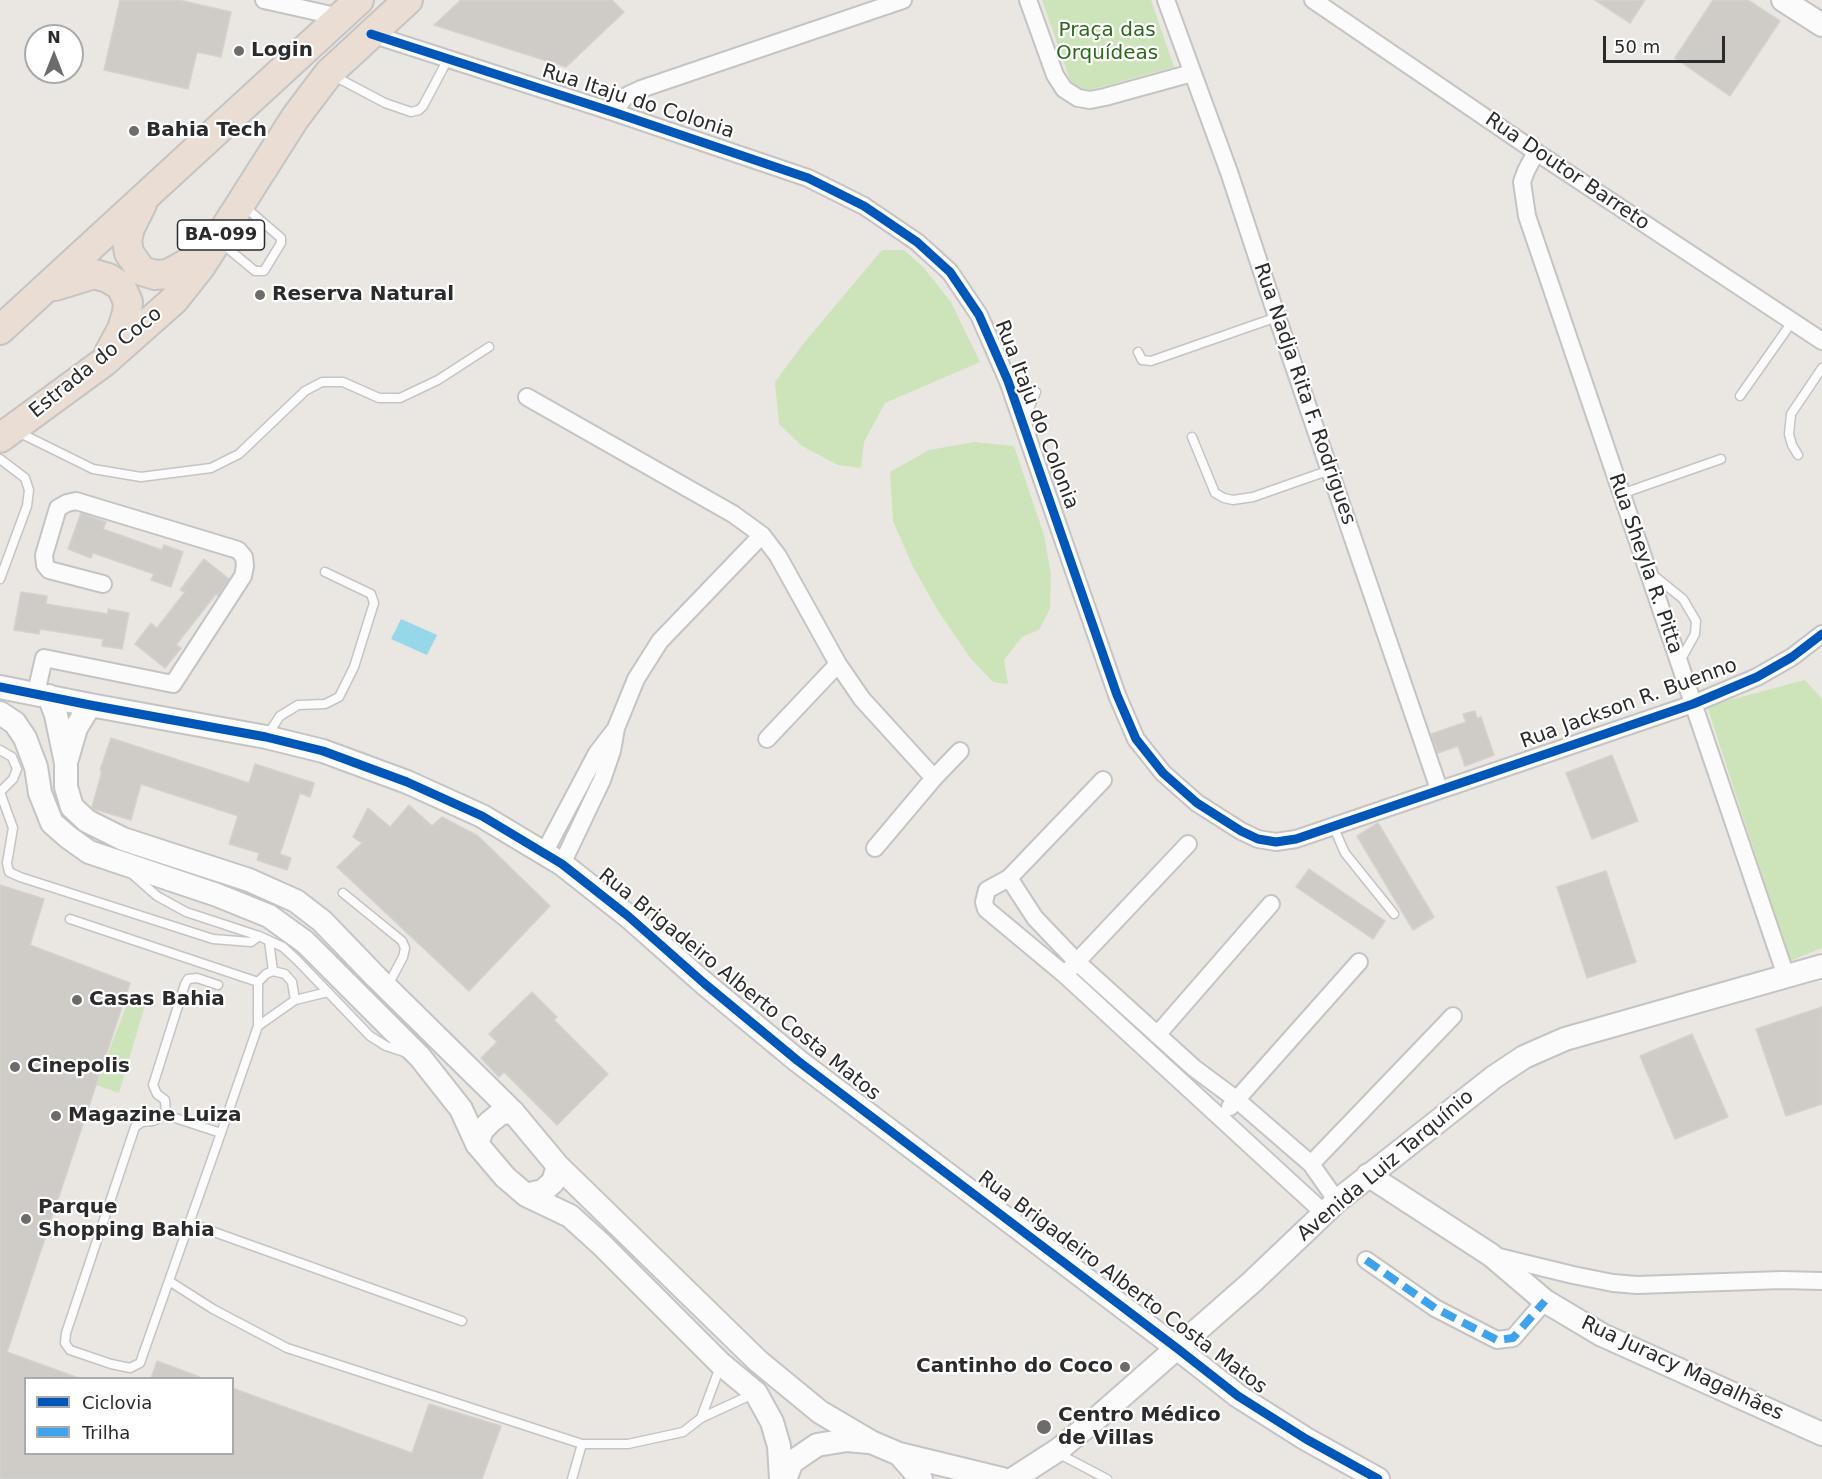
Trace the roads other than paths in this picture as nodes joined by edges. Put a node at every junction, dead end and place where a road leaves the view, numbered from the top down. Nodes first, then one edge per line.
1 (264, 0) edge
2 (408, 0) edge
3 (903, 0) edge
4 (1028, 0) edge
5 (1166, 0) edge
6 (1312, 0) edge
7 (1784, 0) edge
8 (350, 9) edge
9 (1822, 25) edge
10 (371, 34) junction
11 (448, 59) junction
12 (329, 73) junction
13 (1192, 73) junction
14 (612, 112) junction
15 (1536, 152) junction
16 (147, 194) junction
17 (241, 202) junction
18 (214, 245) junction
19 (44, 291) junction
20 (1277, 317) junction
21 (1792, 322) junction
22 (0, 330) edge
23 (1822, 341) edge
24 (489, 347) dead end
25 (1138, 352) dead end
26 (104, 362) junction
27 (1822, 368) edge
28 (1036, 392) dead end
29 (1740, 396) dead end
30 (527, 397) dead end
31 (1021, 418) junction
32 (6, 434) edge
33 (1192, 437) dead end
34 (1798, 455) dead end
35 (0, 459) edge
36 (1721, 459) dead end
37 (1330, 470) junction
38 (1621, 494) junction
39 (762, 536) junction
40 (1647, 570) junction
41 (325, 572) dead end
42 (0, 579) edge
43 (103, 584) dead end
44 (1822, 634) edge
45 (1679, 663) junction
46 (838, 664) junction
47 (0, 687) edge
48 (42, 694) junction
49 (1693, 704) junction
50 (90, 705) junction
51 (0, 713) edge
52 (266, 737) junction
53 (767, 739) dead end
54 (0, 750) edge
55 (960, 751) dead end
56 (66, 763) junction
57 (26, 768) junction
58 (934, 778) junction
59 (1103, 780) dead end
60 (1439, 789) junction
61 (0, 791) edge
62 (1334, 826) junction
63 (1188, 844) dead end
64 (875, 848) dead end
65 (553, 858) junction
66 (115, 860) junction
67 (1009, 878) junction
68 (343, 893) dead end
69 (1271, 904) dead end
70 (1394, 914) dead end
71 (70, 919) dead end
72 (259, 936) junction
73 (269, 941) junction
74 (1077, 962) junction
75 (1359, 962) dead end
76 (1822, 966) edge
77 (273, 971) junction
78 (1064, 974) junction
79 (1786, 976) junction
80 (258, 982) junction
81 (218, 985) dead end
82 (387, 987) junction
83 (328, 992) junction
84 (295, 1000) junction
85 (1453, 1016) dead end
86 (258, 1026) junction
87 (1156, 1035) junction
88 (420, 1057) junction
89 (1194, 1068) junction
90 (1182, 1083) junction
91 (1237, 1100) junction
92 (513, 1112) junction
93 (166, 1115) junction
94 (1219, 1117) junction
95 (220, 1133) junction
96 (477, 1144) junction
97 (1288, 1144) junction
98 (1267, 1160) junction
99 (1311, 1164) junction
100 (558, 1166) junction
101 (1368, 1175) junction
102 (526, 1195) junction
103 (1331, 1207) junction
104 (189, 1223) junction
105 (1491, 1255) junction
106 (1366, 1260) dead end
107 (169, 1281) junction
108 (1822, 1281) edge
109 (1545, 1301) junction
110 (462, 1321) dead end
111 (1178, 1349) junction
112 (721, 1364) junction
113 (756, 1393) junction
114 (701, 1418) junction
115 (1822, 1434) edge
116 (871, 1442) junction
117 (582, 1444) junction
118 (1058, 1450) junction
119 (899, 1454) junction
120 (572, 1479) edge
121 (783, 1479) edge
122 (921, 1479) edge
123 (1002, 1479) edge
124 (1013, 1479) edge
125 (1107, 1479) edge
126 (1377, 1479) edge

1 - 8 street
2 - 10 highway, Estrada do Coco / BA-099
3 - 14 street
4 - 13 street
5 - 13 street, Rua Nadja Rita F. Rodrigues
6 - 15 street, Rua Doutor Barreto
7 - 9 street
8 - 16 highway
10 - 11 street, Rua Itaju do Colonia
10 - 12 highway, Estrada do Coco / BA-099
11 - 12 lane
11 - 14 street, Rua Itaju do Colonia
12 - 17 highway, Estrada do Coco / BA-099
13 - 20 street, Rua Nadja Rita F. Rodrigues
14 - 31 street, Rua Itaju do Colonia
15 - 21 street, Rua Doutor Barreto
15 - 38 street, Rua Sheyla R. Pitta
16 - 18 highway
16 - 19 highway
17 - 18 highway, Estrada do Coco / BA-099
17 - 18 lane
18 - 26 highway, Estrada do Coco / BA-099
19 - 22 highway
19 - 26 highway
20 - 25 lane
20 - 37 street, Rua Nadja Rita F. Rodrigues
21 - 23 street, Rua Doutor Barreto
21 - 29 lane
24 - 32 lane
26 - 32 highway, Estrada do Coco / BA-099
27 - 34 lane
28 - 31 lane
30 - 39 street
31 - 62 street, Rua Itaju do Colonia
33 - 37 lane
35 - 42 lane
36 - 38 lane
37 - 60 street, Rua Nadja Rita F. Rodrigues
38 - 40 street, Rua Sheyla R. Pitta
39 - 46 street
39 - 65 street
40 - 45 street, Rua Sheyla R. Pitta
40 - 45 lane
41 - 52 lane
43 - 48 street
44 - 49 street, Rua Jackson R. Buenno
45 - 49 street, Rua Sheyla R. Pitta
46 - 53 street
46 - 58 street
47 - 48 street, Rua Brigadeiro Alberto Costa Matos
48 - 50 street, Rua Brigadeiro Alberto Costa Matos
48 - 56 street
49 - 60 street, Rua Jackson R. Buenno
49 - 79 street, Rua Sheyla R. Pitta
50 - 52 street, Rua Brigadeiro Alberto Costa Matos
50 - 56 street
51 - 57 street
52 - 65 street, Rua Brigadeiro Alberto Costa Matos
54 - 57 lane
55 - 58 street
56 - 82 street
57 - 61 lane
57 - 66 street
58 - 64 street
59 - 67 street
60 - 62 street, Rua Itaju do Colonia
61 - 72 lane
62 - 70 lane
63 - 74 street
65 - 111 street, Rua Brigadeiro Alberto Costa Matos
66 - 72 lane
66 - 88 street
67 - 74 street
67 - 78 street
68 - 82 lane
69 - 87 street
71 - 80 lane
72 - 73 lane
73 - 77 lane
73 - 83 lane
74 - 78 street
74 - 87 street
75 - 91 street
76 - 79 street, Avenida Luiz Tarquínio
77 - 80 lane
77 - 84 lane
78 - 90 street
79 - 101 street, Avenida Luiz Tarquínio
80 - 86 lane
81 - 93 lane
82 - 92 street
83 - 84 lane
83 - 88 lane
84 - 86 lane
85 - 99 street
86 - 95 lane
87 - 89 street
88 - 96 street
89 - 90 street
89 - 91 street
90 - 94 street
91 - 94 street
91 - 97 street
92 - 96 street
92 - 100 street
93 - 95 lane
93 - 107 lane
94 - 98 street
95 - 104 lane
96 - 102 street
97 - 98 street
97 - 99 street
98 - 103 street
99 - 103 street
100 - 102 street
100 - 116 street
101 - 103 street, Avenida Luiz Tarquínio
101 - 105 street, Rua Juracy Magalhães
102 - 112 street
103 - 111 street, Avenida Luiz Tarquínio
104 - 107 lane
104 - 110 lane
105 - 108 street
105 - 109 street, Rua Juracy Magalhães
106 - 109 street
107 - 117 lane
109 - 115 street, Rua Juracy Magalhães
111 - 118 street, Avenida Luiz Tarquínio
111 - 126 street, Rua Brigadeiro Alberto Costa Matos
112 - 113 street
112 - 114 lane
113 - 114 lane
113 - 121 street
114 - 117 lane
116 - 119 street
116 - 121 street
117 - 120 lane
118 - 124 street, Avenida Luiz Tarquínio
118 - 125 lane
119 - 122 street
119 - 123 street

